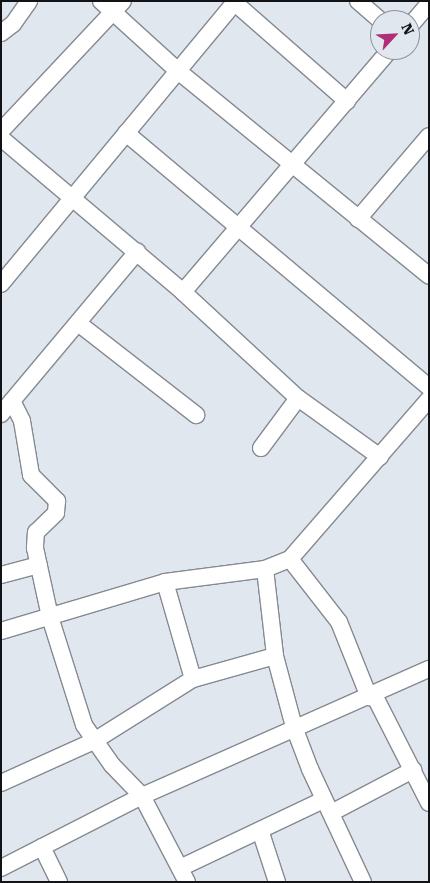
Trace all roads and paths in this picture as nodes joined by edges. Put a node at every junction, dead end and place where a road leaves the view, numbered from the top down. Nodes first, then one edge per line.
1 (29, 1) edge
2 (358, 1) edge
3 (235, 2) edge
4 (429, 3) edge
5 (113, 5) edge
6 (370, 11) edge
7 (420, 14) edge
8 (1, 33) edge
9 (382, 60) edge
10 (178, 71) junction
11 (347, 101) junction
12 (1, 131) edge
13 (126, 133) junction
14 (429, 136) edge
15 (1, 138) edge
16 (293, 164) junction
17 (72, 196) junction
18 (358, 219) junction
19 (237, 228) junction
20 (137, 252) junction
21 (427, 270) edge
22 (1, 284) edge
23 (184, 292) junction
24 (78, 323) junction
25 (429, 387) edge
26 (298, 398) junction
27 (429, 398) edge
28 (12, 401) junction
29 (1, 414) edge
30 (196, 416) dead end
31 (260, 448) dead end
32 (380, 457) junction
33 (290, 559) junction
34 (39, 565) junction
35 (265, 569) junction
36 (1, 575) edge
37 (165, 582) junction
38 (50, 617) junction
39 (1, 631) edge
40 (275, 656) junction
41 (429, 669) edge
42 (193, 679) junction
43 (372, 696) junction
44 (294, 726) junction
45 (94, 741) junction
46 (413, 770) junction
47 (1, 783) edge
48 (142, 796) junction
49 (429, 803) edge
50 (327, 807) junction
51 (260, 830) junction
52 (42, 847) junction
53 (1, 868) edge
54 (183, 875) edge
55 (59, 882) edge
56 (277, 882) edge
57 (363, 882) edge

1 - 8 street
2 - 6 street
3 - 10 street
3 - 11 street
4 - 7 street
5 - 10 street
5 - 12 street
9 - 11 street
10 - 13 street
10 - 16 street
11 - 16 street
13 - 17 street
13 - 19 street
14 - 18 street
15 - 17 street
16 - 18 street
16 - 19 street
17 - 20 street
17 - 22 street
18 - 21 street
19 - 23 street
19 - 25 street
20 - 23 street
20 - 24 street
23 - 26 street
24 - 28 street
24 - 30 street
26 - 31 street
26 - 32 street
27 - 32 street
28 - 29 street
28 - 34 street
32 - 33 street
33 - 35 street
33 - 43 street
34 - 36 street
34 - 38 street
35 - 37 street
35 - 40 street
37 - 38 street
37 - 42 street
38 - 39 street
38 - 45 street
40 - 42 street
40 - 44 street
41 - 43 street
42 - 45 street
43 - 44 street
43 - 46 street
44 - 48 street
44 - 50 street
45 - 47 street
45 - 48 street
46 - 49 street
46 - 50 street
48 - 52 street
48 - 54 street
50 - 51 street
50 - 57 street
51 - 54 street
51 - 56 street
52 - 53 street
52 - 55 street

